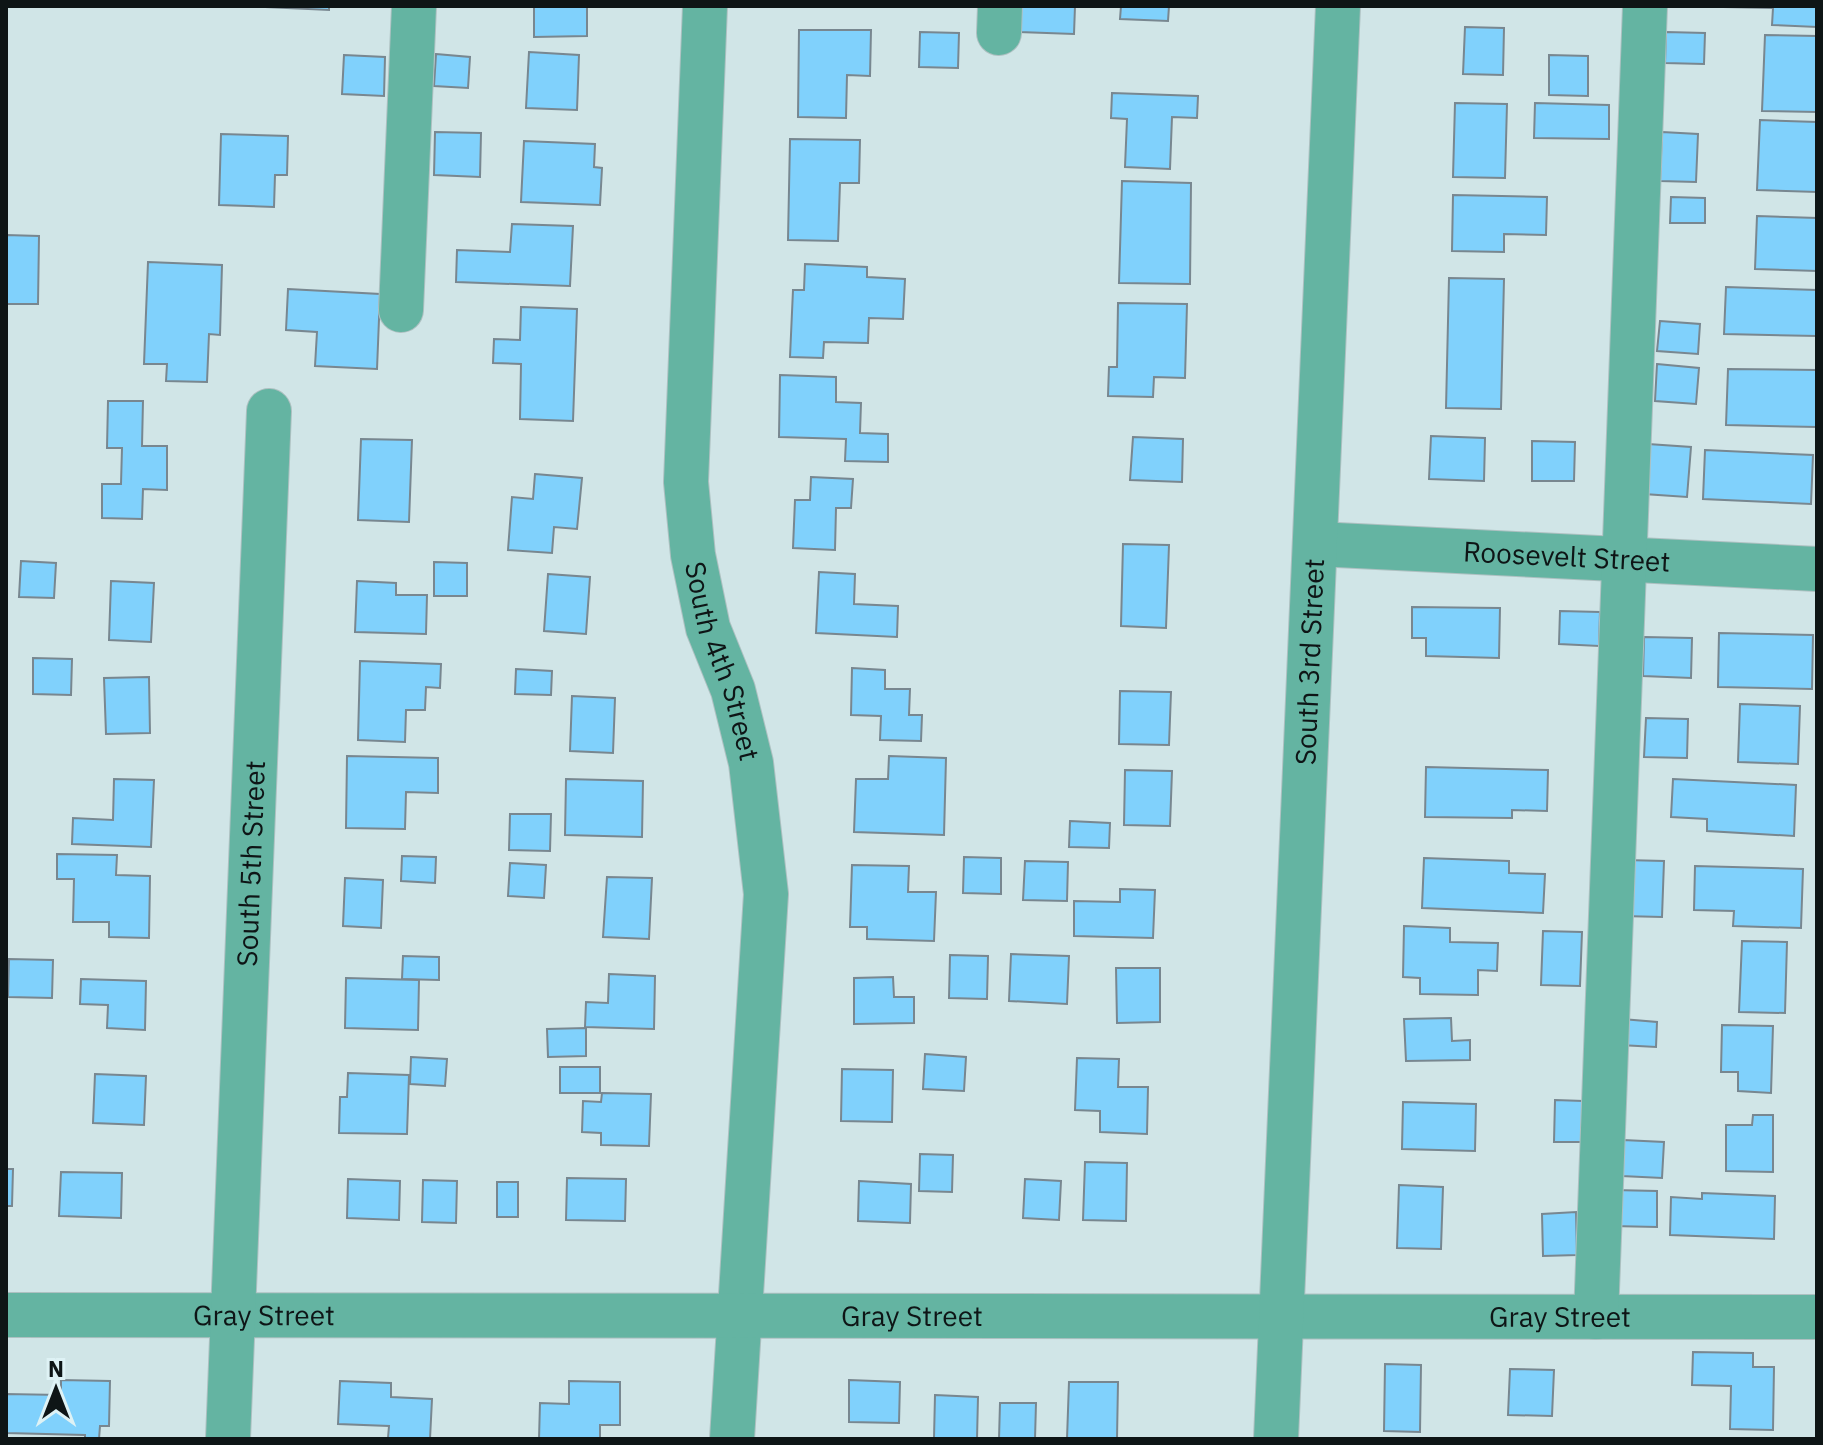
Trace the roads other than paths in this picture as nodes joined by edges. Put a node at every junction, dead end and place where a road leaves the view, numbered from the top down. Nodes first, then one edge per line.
1 (414, 6) edge
2 (705, 6) edge
3 (1338, 6) edge
4 (1645, 6) edge
5 (401, 310) dead end
6 (269, 411) dead end
7 (1317, 544) junction
8 (1627, 560) junction
9 (1817, 569) edge
10 (6, 1315) edge
11 (234, 1316) junction
12 (737, 1316) junction
13 (1280, 1316) junction
14 (1596, 1317) junction
15 (1817, 1317) edge
16 (228, 1439) edge
17 (732, 1439) edge
18 (1276, 1439) edge

1 - 5 street
2 - 12 street, South 4th Street
3 - 7 street, South 3rd Street
4 - 8 street
6 - 11 street, South 5th Street
7 - 8 street, Roosevelt Street
7 - 13 street, South 3rd Street
8 - 9 street, Roosevelt Street
8 - 14 street
10 - 11 street, Gray Street
11 - 12 street, Gray Street
11 - 16 street, South 5th Street
12 - 13 street, Gray Street
12 - 17 street, South 4th Street
13 - 14 street, Gray Street
13 - 18 street, South 3rd Street
14 - 15 street, Gray Street

